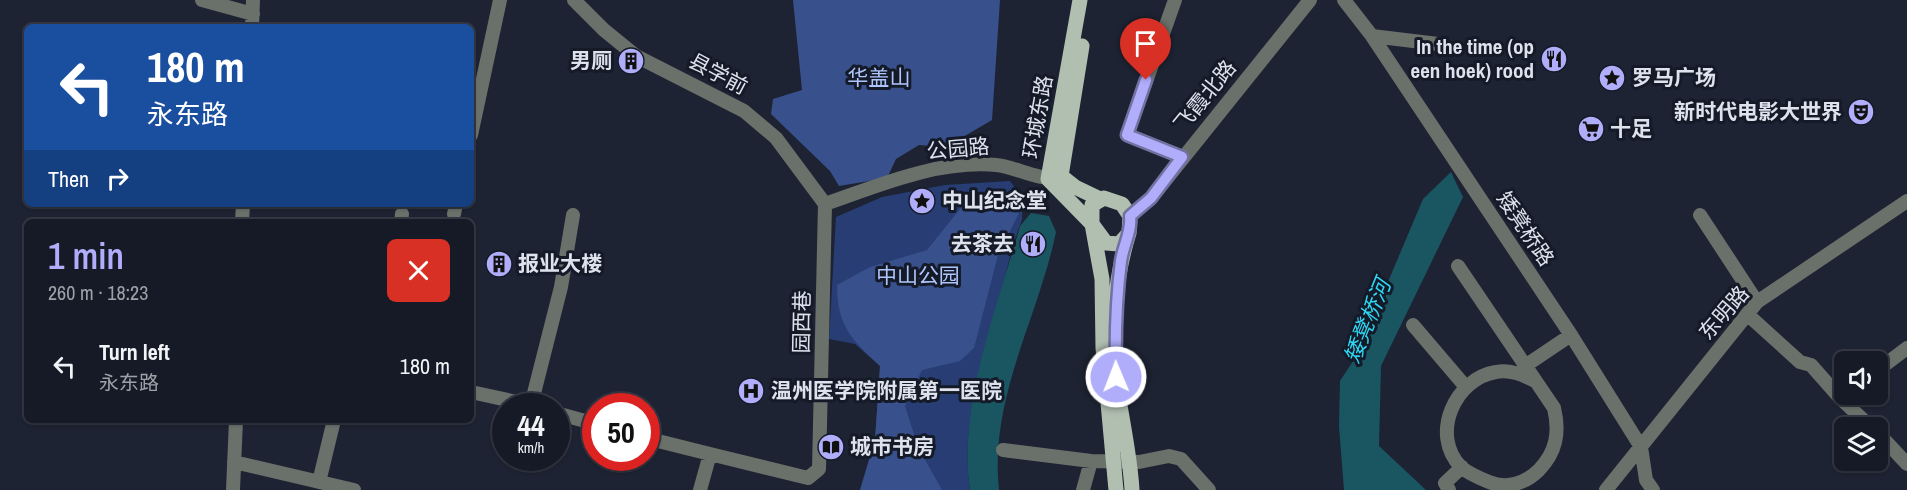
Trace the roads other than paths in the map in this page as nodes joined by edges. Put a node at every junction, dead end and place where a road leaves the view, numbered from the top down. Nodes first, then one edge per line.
1 (202, 0) edge
2 (500, 0) edge
3 (574, 0) edge
4 (1080, 0) edge
5 (1089, 0) edge
6 (1175, 0) edge
7 (1310, 0) edge
8 (1344, 0) edge
9 (252, 14) edge
10 (1372, 36) junction
11 (1438, 44) dead end
12 (474, 121) edge
13 (1182, 157) junction
14 (1054, 177) junction
15 (1100, 199) junction
16 (1907, 201) edge
17 (825, 204) junction
18 (573, 215) dead end
19 (1700, 215) dead end
20 (1130, 216) junction
21 (1092, 224) junction
22 (1129, 233) junction
23 (1458, 266) dead end
24 (1758, 302) junction
25 (1748, 314) junction
26 (1413, 325) dead end
27 (1571, 336) junction
28 (1907, 348) edge
29 (1888, 362) edge
30 (1525, 366) junction
31 (1535, 381) junction
32 (1465, 386) junction
33 (1834, 387) edge
34 (474, 393) edge
35 (536, 393) edge
36 (492, 397) edge
37 (1851, 405) edge
38 (1862, 417) edge
39 (236, 423) edge
40 (333, 423) edge
41 (660, 442) edge
42 (1888, 443) edge
43 (1641, 447) junction
44 (1003, 450) dead end
45 (710, 454) junction
46 (1112, 460) junction
47 (1090, 461) junction
48 (1130, 461) junction
49 (234, 462) junction
50 (1907, 463) edge
51 (1462, 467) junction
52 (319, 482) junction
53 (233, 490) edge
54 (354, 490) edge
55 (700, 490) edge
56 (1083, 490) edge
57 (1116, 490) edge
58 (1132, 490) edge
59 (1209, 490) edge
60 (1449, 490) edge
61 (1606, 490) edge
62 (1653, 490) edge

1 - 9 street
2 - 12 street
3 - 17 street, 县学前
4 - 14 main road, 环城东路
5 - 14 main road, 环城东路
6 - 13 street
7 - 13 street, 飞霞北路
8 - 10 street, 矮凳桥路
10 - 11 street
10 - 27 street, 矮凳桥路
13 - 20 street, 飞霞北路
14 - 15 main road, 环城东路
14 - 17 street, 公园路
14 - 21 main road, 环城东路
15 - 20 main road
15 - 21 main road
16 - 24 street, 东明路
17 - 45 street, 园西巷
18 - 35 street
19 - 24 street
20 - 22 main road
21 - 22 main road
21 - 46 main road
22 - 48 main road
23 - 30 street
24 - 25 street, 东明路
25 - 33 street
25 - 43 street, 东明路
26 - 32 street
27 - 30 street
27 - 43 street, 矮凳桥路
28 - 29 street
30 - 31 street
31 - 32 street
31 - 51 street
32 - 51 street
34 - 36 street
37 - 38 street
39 - 49 street
40 - 52 street
41 - 45 street
42 - 50 street
43 - 61 street, 东明路
43 - 62 street, 矮凳桥路
44 - 47 street
45 - 55 street
46 - 47 street
46 - 48 street
46 - 57 main road
47 - 56 street
48 - 58 main road
48 - 59 street
49 - 52 street
49 - 53 street
51 - 60 street
52 - 54 street

